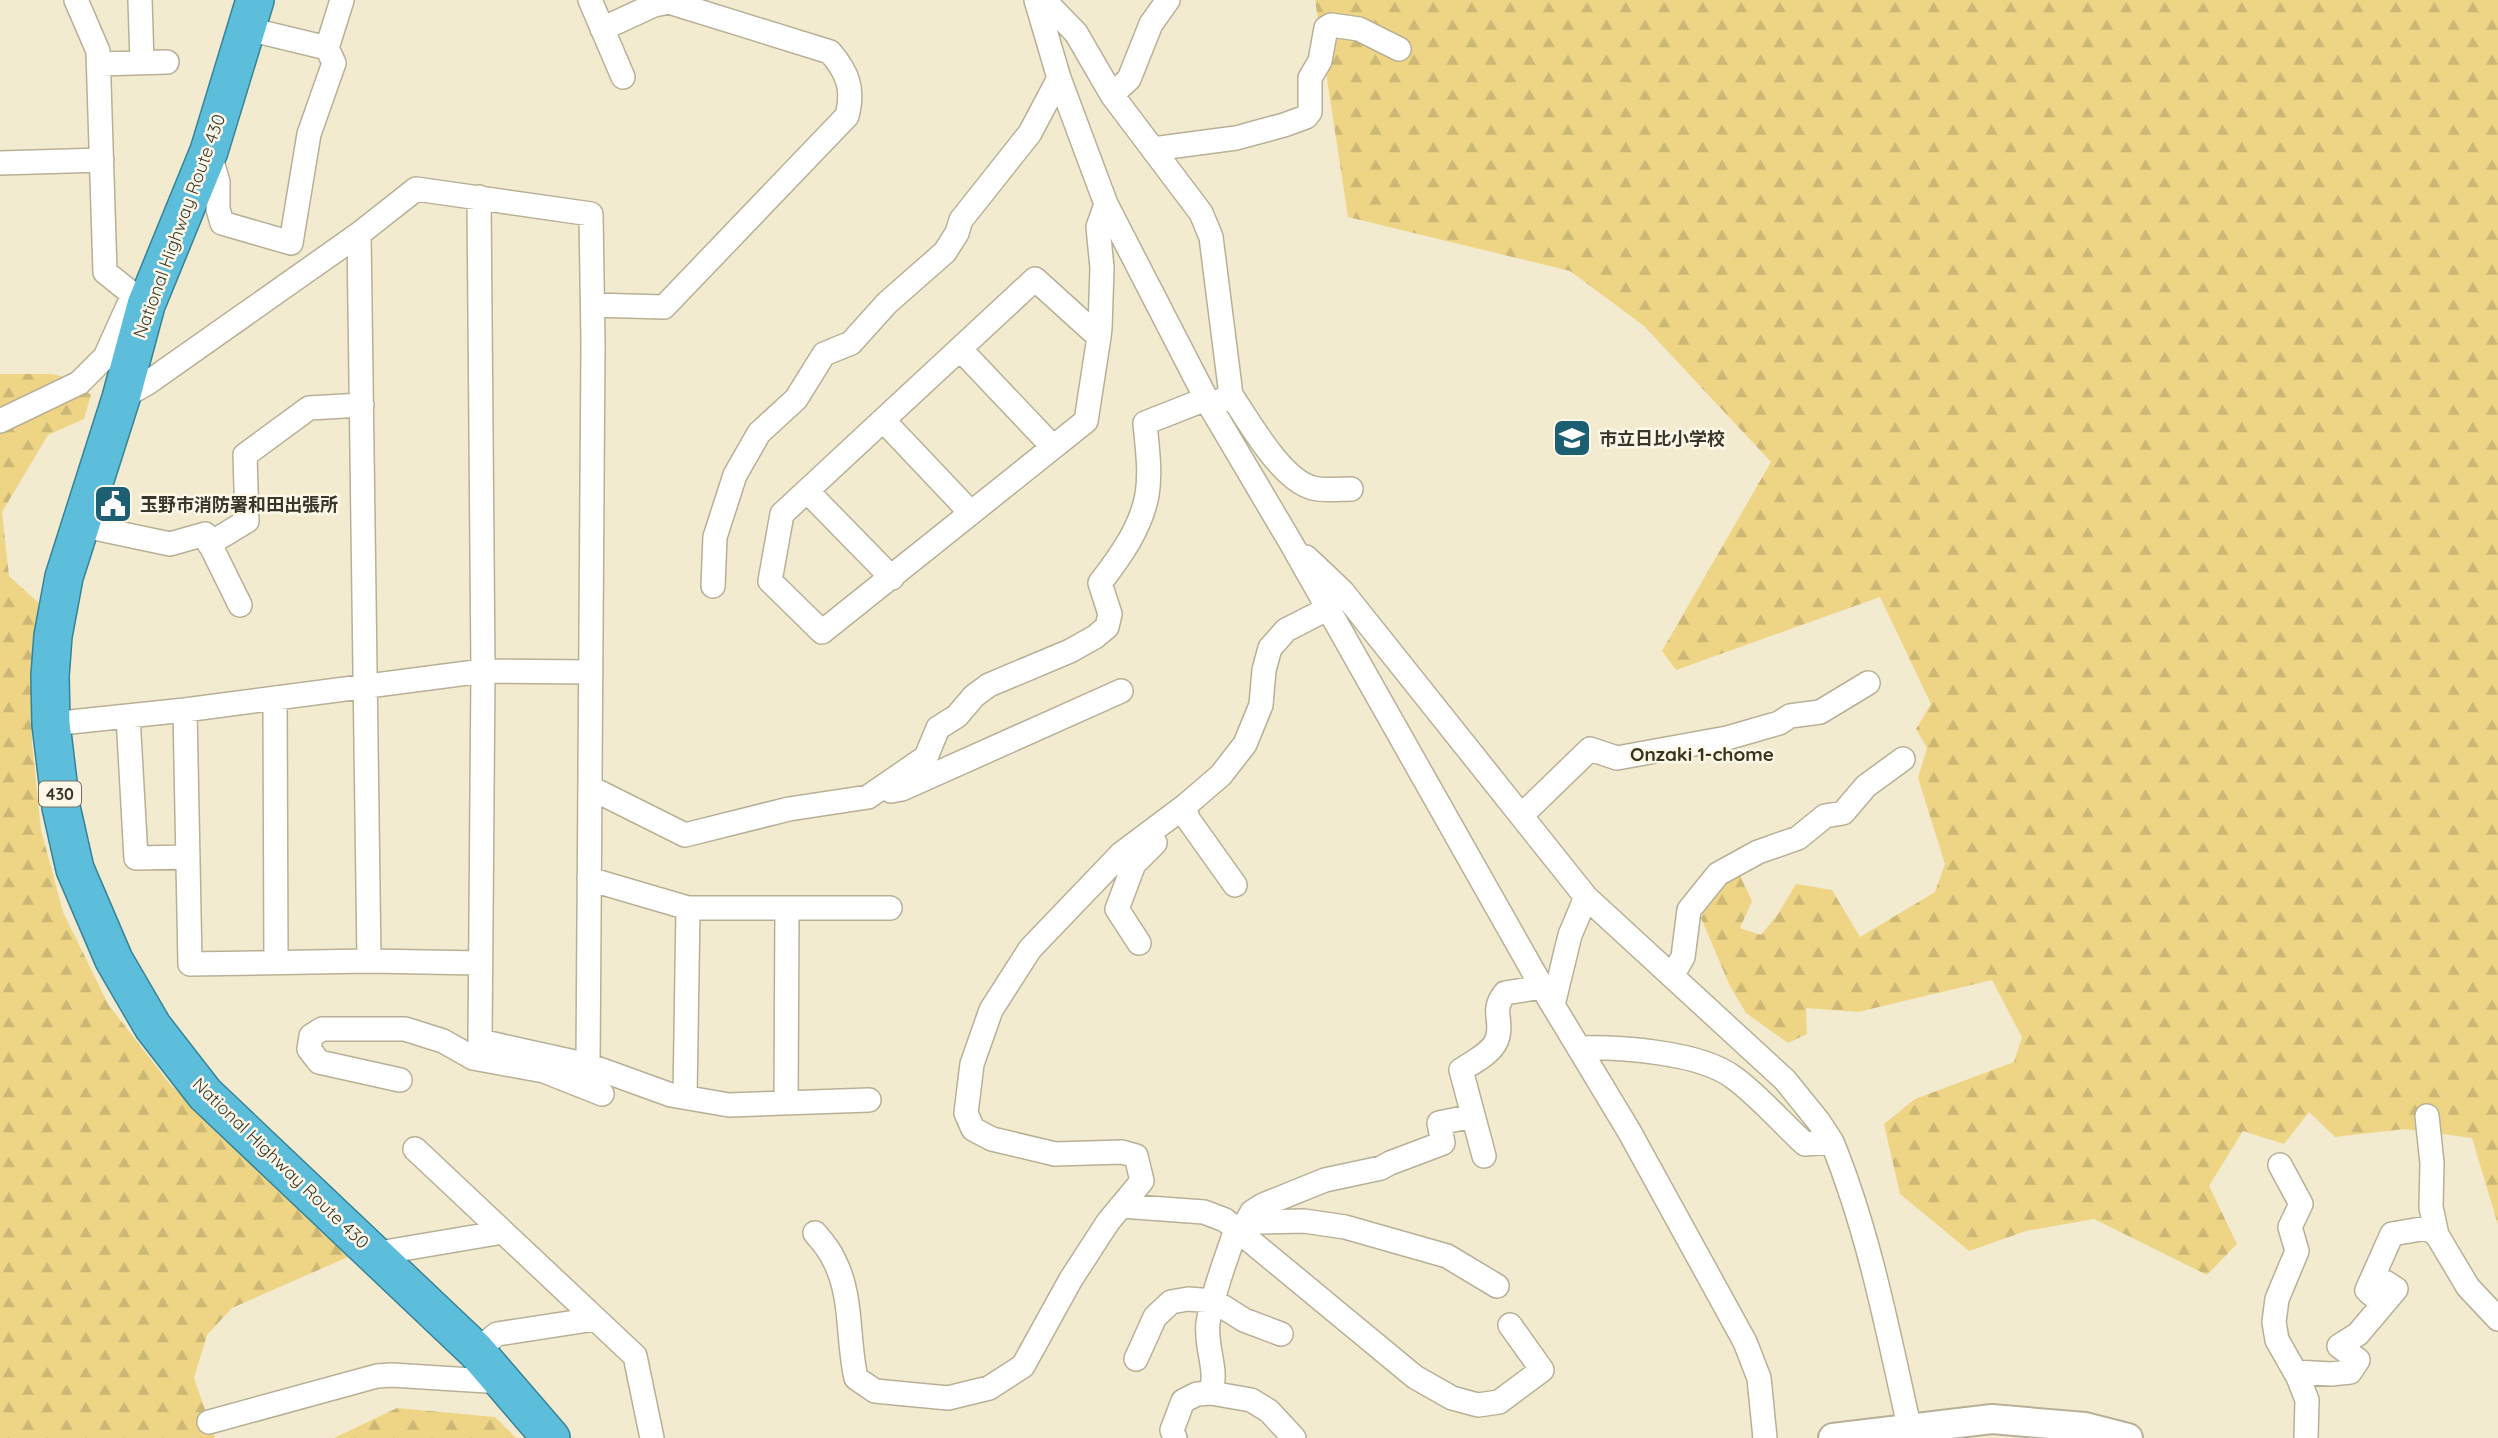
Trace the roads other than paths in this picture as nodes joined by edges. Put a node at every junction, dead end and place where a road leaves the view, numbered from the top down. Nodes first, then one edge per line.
1 (76, 0) edge
2 (140, 0) edge
3 (342, 0) edge
4 (590, 0) edge
5 (1035, 0) edge
6 (1044, 0) edge
7 (1168, 0) edge
8 (687, 4) edge
9 (255, 11) edge
10 (602, 29) junction
11 (327, 48) junction
12 (1399, 49) dead end
13 (142, 62) junction
14 (167, 62) dead end
15 (99, 64) junction
16 (623, 77) dead end
17 (1059, 78) junction
18 (1112, 95) junction
19 (1153, 149) junction
20 (209, 151) junction
21 (102, 160) junction
22 (0, 163) edge
23 (479, 197) junction
24 (1106, 204) junction
25 (359, 234) junction
26 (140, 300) junction
27 (593, 305) junction
28 (1099, 337) junction
29 (960, 349) junction
30 (1231, 395) junction
31 (121, 398) junction
32 (1208, 402) junction
33 (362, 405) junction
34 (883, 420) junction
35 (0, 421) edge
36 (1053, 447) junction
37 (1351, 489) dead end
38 (807, 491) junction
39 (971, 513) junction
40 (80, 525) junction
41 (1291, 543) junction
42 (209, 544) junction
43 (892, 578) junction
44 (713, 586) dead end
45 (240, 606) dead end
46 (1327, 608) junction
47 (483, 671) junction
48 (591, 673) junction
49 (1868, 682) dead end
50 (366, 686) junction
51 (1121, 691) dead end
52 (275, 698) junction
53 (185, 710) junction
54 (128, 716) junction
55 (51, 724) junction
56 (1903, 759) dead end
57 (591, 788) junction
58 (868, 797) junction
59 (1186, 813) junction
60 (1522, 815) junction
61 (188, 857) junction
62 (589, 878) junction
63 (1236, 886) dead end
64 (1586, 897) junction
65 (688, 908) junction
66 (787, 908) junction
67 (890, 908) dead end
68 (1139, 943) dead end
69 (369, 961) junction
70 (276, 962) junction
71 (480, 962) junction
72 (1672, 976) junction
73 (1548, 996) junction
74 (1579, 1048) junction
75 (476, 1049) junction
76 (589, 1065) junction
77 (400, 1080) dead end
78 (602, 1094) dead end
79 (685, 1097) junction
80 (869, 1100) dead end
81 (786, 1103) junction
82 (1473, 1116) junction
83 (2427, 1116) dead end
84 (1832, 1142) junction
85 (415, 1149) dead end
86 (1484, 1156) dead end
87 (2280, 1165) dead end
88 (1121, 1206) junction
89 (1240, 1227) junction
90 (503, 1232) junction
91 (815, 1233) dead end
92 (2437, 1235) junction
93 (373, 1254) junction
94 (1497, 1286) dead end
95 (1214, 1301) junction
96 (595, 1319) junction
97 (2498, 1319) edge
98 (1510, 1325) dead end
99 (1281, 1334) dead end
100 (476, 1352) junction
101 (1136, 1359) dead end
102 (2295, 1371) junction
103 (503, 1382) junction
104 (1211, 1393) junction
105 (209, 1422) dead end
106 (1898, 1433) edge
107 (551, 1438) edge
108 (652, 1438) edge
109 (1175, 1438) edge
110 (1294, 1438) edge
111 (1765, 1438) edge
112 (1833, 1438) edge
113 (2128, 1438) edge
114 (2305, 1438) edge

1 - 15 street
2 - 13 street
3 - 11 street
4 - 10 street
5 - 17 street
6 - 18 street
7 - 18 street
8 - 10 street
8 - 27 street
9 - 11 street
9 - 20 highway, National Highway Route 430 / 430
10 - 16 street
11 - 20 street
12 - 19 street
13 - 14 street
13 - 15 street
15 - 21 street
17 - 24 street
17 - 44 street
18 - 19 street
19 - 30 street
20 - 26 highway, National Highway Route 430 / 430
21 - 22 street
21 - 26 street
23 - 25 street
23 - 27 street
23 - 47 street
24 - 28 street
24 - 32 street
25 - 31 street
25 - 33 street
26 - 31 highway, National Highway Route 430 / 430
26 - 35 street
27 - 48 street
28 - 29 street
28 - 36 street
29 - 34 street
29 - 36 street
30 - 32 street
30 - 37 street
31 - 40 highway, National Highway Route 430 / 430
32 - 41 street
32 - 58 street
33 - 42 street
33 - 50 street
34 - 38 street
34 - 39 street
36 - 39 street
38 - 43 street
38 - 43 street
39 - 43 street
40 - 42 street
40 - 55 highway, National Highway Route 430 / 430
41 - 46 street
41 - 60 street
42 - 45 street
46 - 59 street
46 - 73 street
47 - 48 street
47 - 50 street
47 - 71 street
48 - 57 street
49 - 60 street
50 - 52 street
50 - 69 street
51 - 58 street
52 - 53 street
52 - 70 street
53 - 54 street
53 - 61 street
54 - 55 street
54 - 61 street
55 - 93 highway, National Highway Route 430 / 430
56 - 72 street
57 - 58 street
57 - 62 street
59 - 63 street
59 - 68 street
59 - 88 street
60 - 64 street
61 - 70 street
62 - 65 street
62 - 76 street
64 - 72 street
64 - 73 street
65 - 66 street
65 - 79 street
66 - 67 street
66 - 81 street
69 - 70 street
69 - 71 street
71 - 75 street
72 - 84 street
73 - 74 street
73 - 82 street
74 - 84 street
74 - 111 street
75 - 76 street
75 - 77 street
75 - 78 street
76 - 79 street
79 - 81 street
80 - 81 street
82 - 86 street
82 - 89 street
83 - 92 street
84 - 106 street
85 - 90 street
87 - 102 street
88 - 89 street
88 - 91 street
89 - 94 street
89 - 95 street
89 - 98 street
90 - 93 street
90 - 96 street
92 - 97 street
92 - 102 street
93 - 100 highway, National Highway Route 430 / 430
95 - 99 street
95 - 101 street
95 - 104 street
96 - 100 street
96 - 108 street
100 - 103 highway, National Highway Route 430 / 430
102 - 114 street
103 - 105 street
103 - 107 highway, National Highway Route 430 / 430
104 - 109 street
104 - 110 street
106 - 112 street
106 - 113 street

